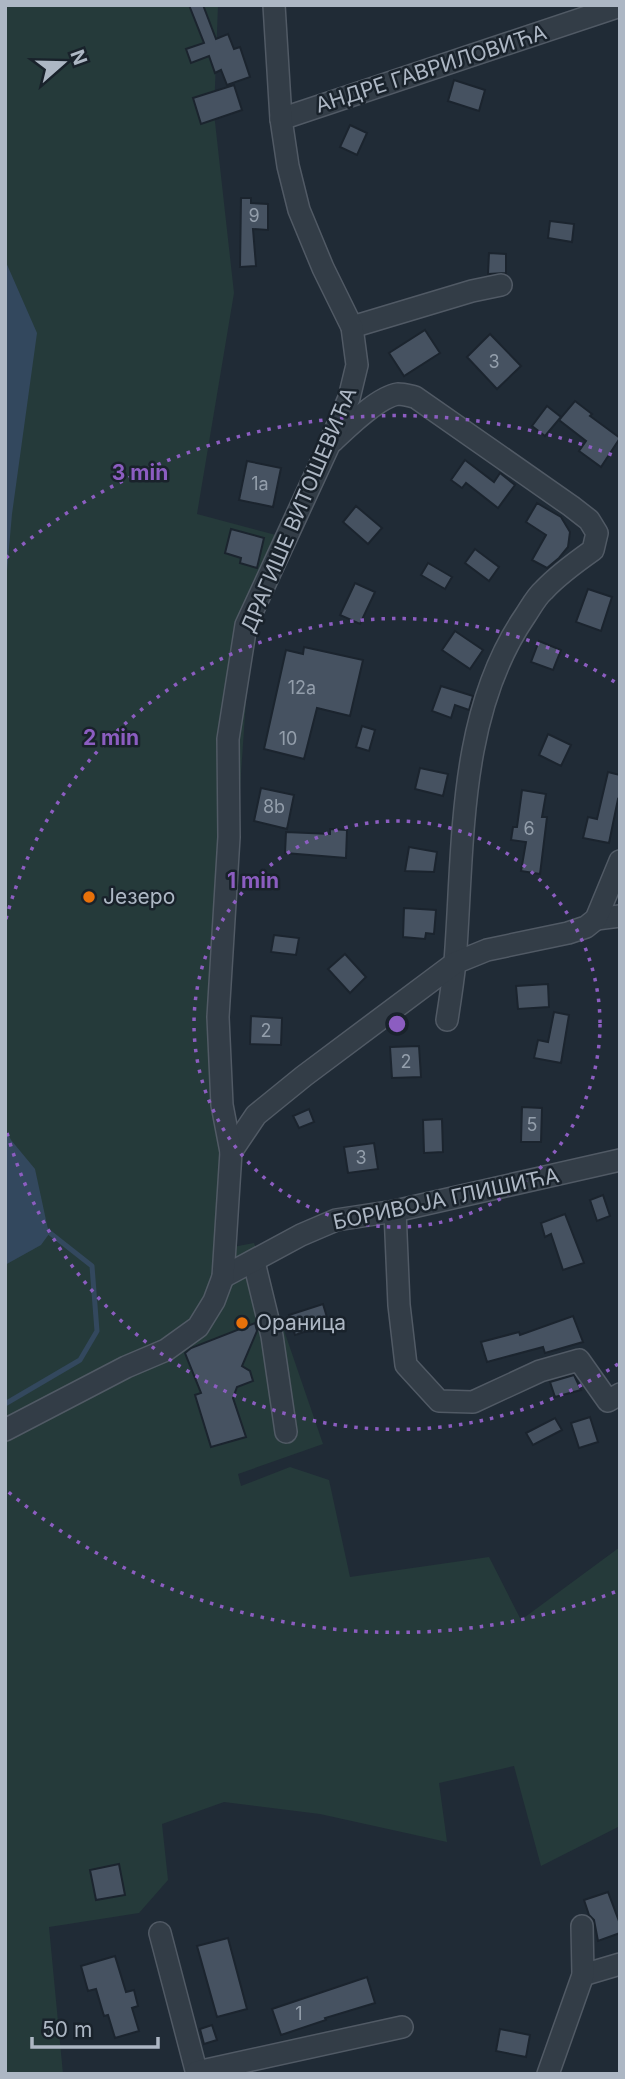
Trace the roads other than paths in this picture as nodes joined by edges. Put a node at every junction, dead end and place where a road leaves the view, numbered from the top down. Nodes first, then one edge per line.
1 (274, 5) edge
2 (620, 6) edge
3 (281, 119) junction
4 (500, 285) dead end
5 (352, 327) junction
6 (329, 445) junction
7 (620, 861) edge
8 (620, 916) edge
9 (596, 919) junction
10 (455, 963) junction
11 (447, 1020) dead end
12 (231, 1152) junction
13 (620, 1160) edge
14 (395, 1211) junction
15 (254, 1262) junction
16 (223, 1278) junction
17 (620, 1394) edge
18 (5, 1430) edge
19 (286, 1432) dead end
20 (582, 1926) dead end
21 (160, 1933) dead end
22 (620, 1964) edge
23 (583, 1975) junction
24 (402, 2027) dead end
25 (197, 2073) edge
26 (548, 2074) edge

1 - 3 street, ДРАГИШЕ ВИТОШЕВИЋА
2 - 3 street, АНДРЕ ГАВРИЛОВИЋА
3 - 5 street, ДРАГИШЕ ВИТОШЕВИЋА
4 - 5 street
5 - 6 street, ДРАГИШЕ ВИТОШЕВИЋА
6 - 10 street
6 - 12 street, ДРАГИШЕ ВИТОШЕВИЋА
7 - 9 street
8 - 9 street
9 - 10 street
10 - 11 street
10 - 12 street
12 - 16 street, ДРАГИШЕ ВИТОШЕВИЋА
13 - 14 street, БОРИВОЈА ГЛИШИЋА
14 - 15 street, БОРИВОЈА ГЛИШИЋА
14 - 17 street
15 - 16 street, БОРИВОЈА ГЛИШИЋА
15 - 19 street
16 - 18 street
20 - 23 street
21 - 25 street
22 - 23 street
23 - 26 street
24 - 25 street

